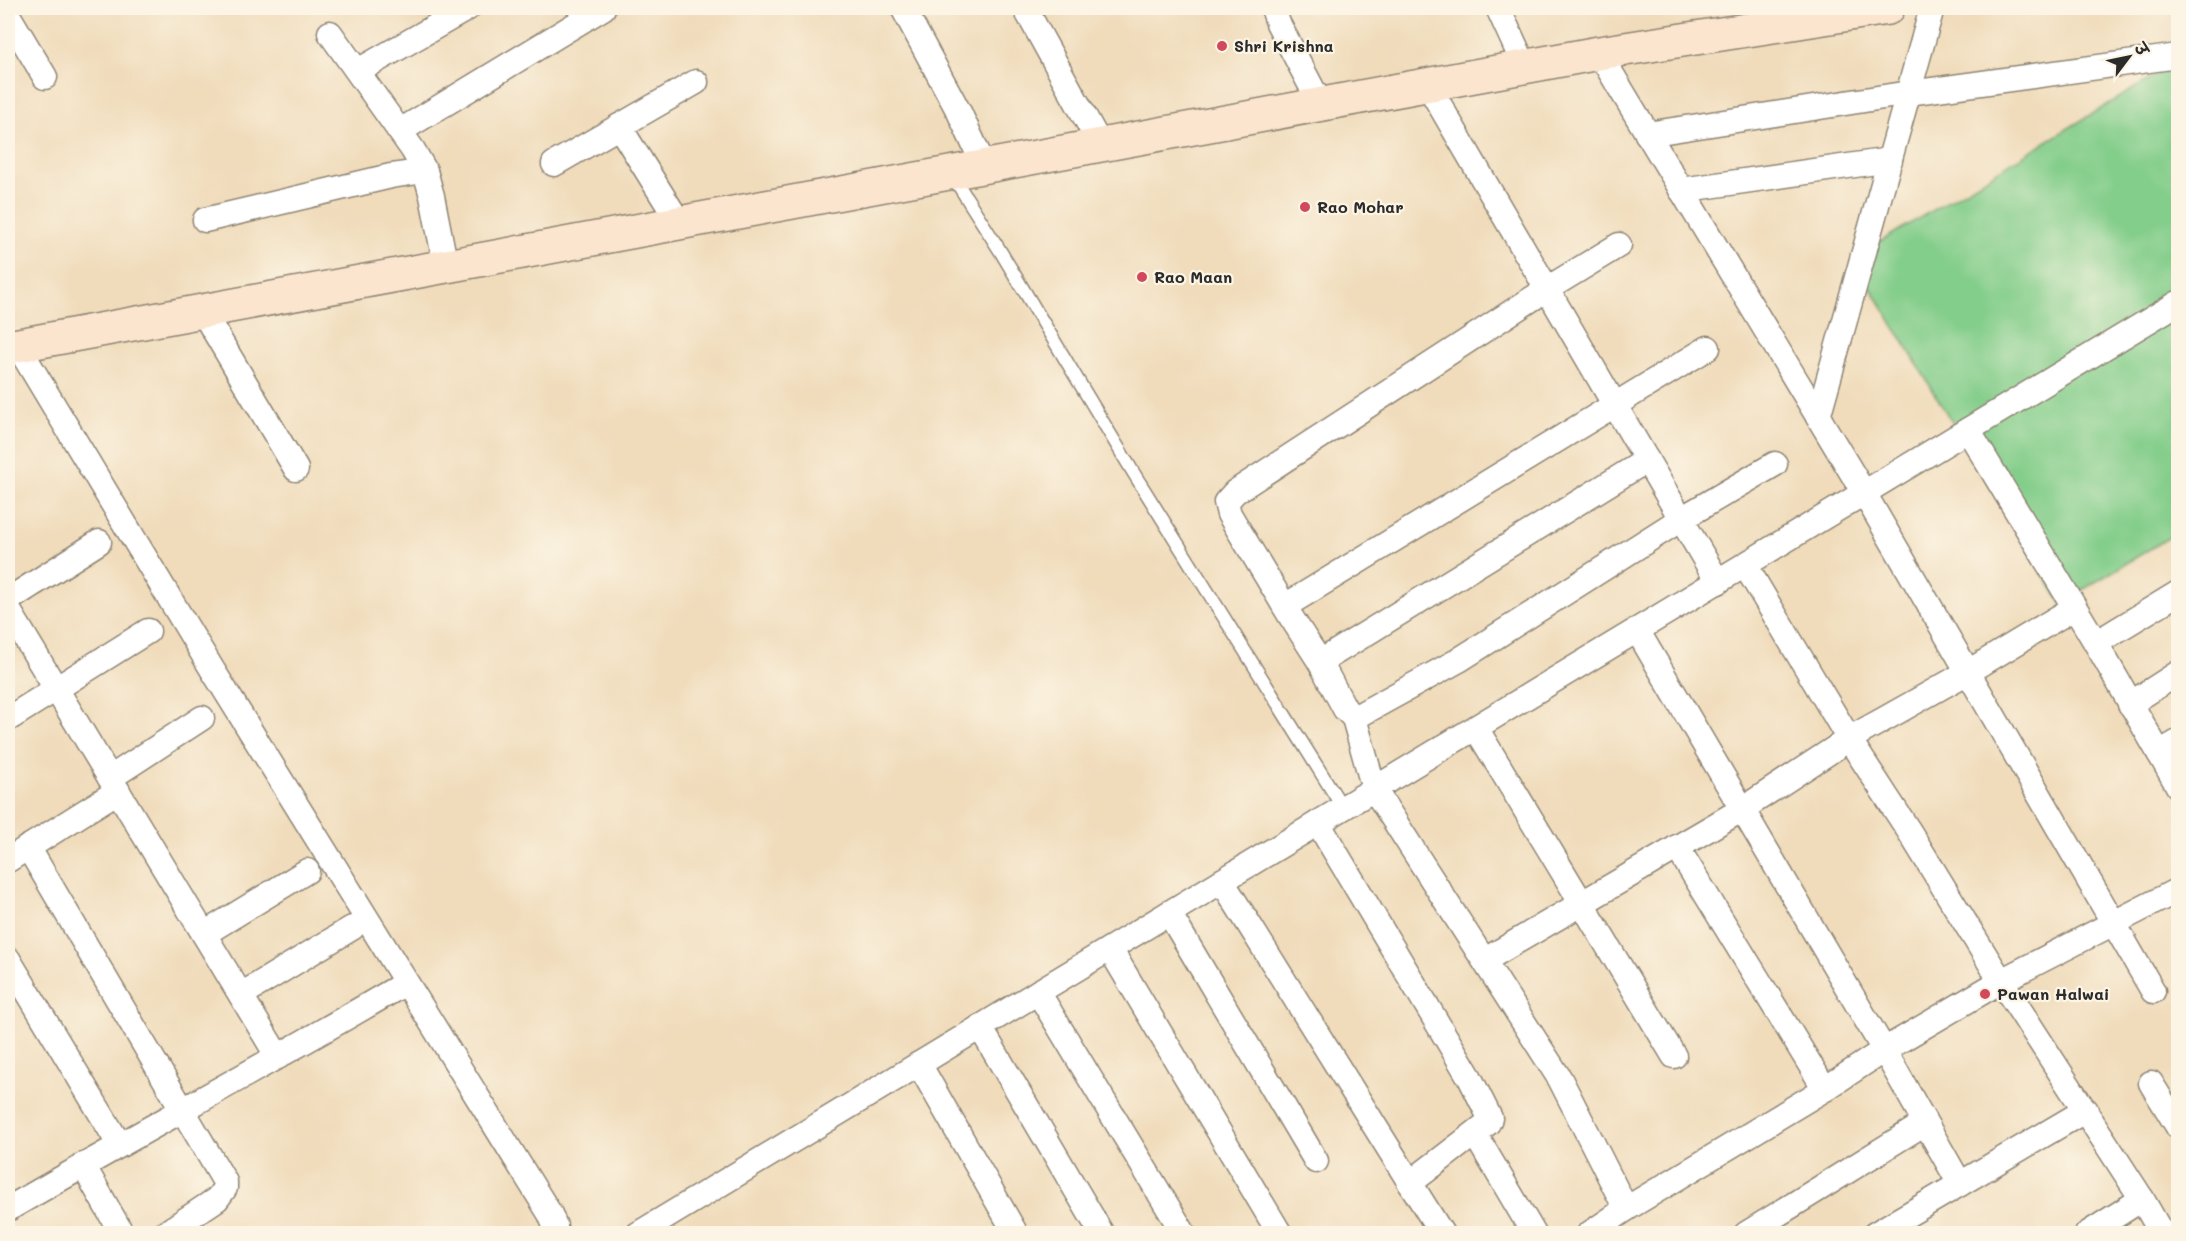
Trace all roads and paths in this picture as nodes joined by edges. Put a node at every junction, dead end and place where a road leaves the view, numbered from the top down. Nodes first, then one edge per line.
1 (468, 8) edge
2 (603, 8) edge
3 (903, 8) edge
4 (1025, 8) edge
5 (1273, 8) edge
6 (1497, 8) edge
7 (1888, 8) edge
8 (1932, 8) edge
9 (8, 15) edge
10 (330, 33) dead end
11 (1599, 54) junction
12 (2178, 56) edge
13 (1525, 67) junction
14 (358, 71) junction
15 (45, 77) dead end
16 (696, 82) dead end
17 (1428, 86) junction
18 (1909, 93) junction
19 (1321, 105) junction
20 (619, 126) junction
21 (400, 131) junction
22 (1647, 134) junction
23 (1101, 146) junction
24 (1890, 160) junction
25 (554, 164) dead end
26 (985, 168) junction
27 (424, 171) junction
28 (951, 174) junction
29 (1681, 190) junction
30 (205, 220) dead end
31 (680, 224) junction
32 (1619, 245) dead end
33 (446, 267) junction
34 (1547, 289) junction
35 (2178, 303) edge
36 (203, 312) junction
37 (13, 346) edge
38 (1708, 348) dead end
39 (1614, 404) junction
40 (1818, 417) junction
41 (1968, 430) junction
42 (1647, 460) junction
43 (1774, 464) dead end
44 (296, 469) dead end
45 (1864, 493) junction
46 (1681, 519) junction
47 (99, 542) dead end
48 (1745, 565) junction
49 (1718, 582) junction
50 (2178, 593) edge
51 (8, 600) edge
52 (1285, 606) junction
53 (2074, 608) junction
54 (8, 609) edge
55 (1637, 630) junction
56 (148, 632) dead end
57 (2096, 643) junction
58 (1320, 662) junction
59 (1968, 672) junction
60 (2178, 673) edge
61 (57, 690) junction
62 (2130, 704) junction
63 (202, 718) dead end
64 (1354, 718) junction
65 (8, 719) edge
66 (1476, 728) junction
67 (1849, 739) junction
68 (2169, 748) edge
69 (114, 784) junction
70 (2178, 786) edge
71 (1374, 789) junction
72 (1343, 808) junction
73 (1741, 810) junction
74 (1318, 822) junction
75 (28, 847) junction
76 (1677, 847) junction
77 (8, 860) edge
78 (307, 871) dead end
79 (1222, 881) junction
80 (2178, 890) edge
81 (1581, 904) junction
82 (1169, 913) junction
83 (2115, 924) junction
84 (352, 928) dead end
85 (204, 934) junction
86 (1110, 949) junction
87 (8, 959) edge
88 (1485, 960) junction
89 (2001, 981) junction
90 (397, 988) dead end
91 (2153, 991) dead end
92 (1038, 992) junction
93 (241, 995) junction
94 (980, 1027) junction
95 (1884, 1050) junction
96 (1674, 1056) dead end
97 (278, 1057) junction
98 (920, 1064) junction
99 (2151, 1083) dead end
100 (1825, 1089) junction
101 (184, 1110) junction
102 (2086, 1110) junction
103 (1925, 1123) junction
104 (2178, 1127) edge
105 (1474, 1134) junction
106 (118, 1144) junction
107 (1316, 1161) dead end
108 (83, 1165) junction
109 (1410, 1183) junction
110 (1960, 1184) junction
111 (2142, 1198) junction
112 (8, 1209) edge
113 (1626, 1209) junction
114 (1600, 1230) edge
115 (122, 1233) edge
116 (164, 1233) edge
117 (555, 1233) edge
118 (638, 1233) edge
119 (1016, 1233) edge
120 (1102, 1233) edge
121 (1184, 1233) edge
122 (1280, 1233) edge
123 (1442, 1233) edge
124 (1534, 1233) edge
125 (1746, 1233) edge
126 (1875, 1233) edge
127 (2087, 1233) edge
128 (2162, 1233) edge

1 - 14 street
2 - 21 street
3 - 26 street
4 - 23 street
5 - 19 street
6 - 13 street
7 - 11 street
8 - 18 street
9 - 15 street
10 - 14 street
11 - 13 street
11 - 22 street
12 - 18 street
13 - 17 street
14 - 21 street
16 - 20 street
17 - 19 street
17 - 34 street
18 - 22 street
18 - 24 street
19 - 23 street
20 - 25 street
20 - 31 street
21 - 27 street
22 - 29 street
23 - 26 street
24 - 29 street
24 - 40 street
26 - 28 street
27 - 30 street
27 - 33 street
28 - 31 street
28 - 72 lane
29 - 40 street
31 - 33 street
32 - 34 street
33 - 36 street
34 - 39 street
34 - 52 street
35 - 41 street
36 - 37 street
36 - 44 street
37 - 117 street
38 - 39 street
39 - 42 street
39 - 52 street
40 - 45 street
41 - 45 street
41 - 53 street
42 - 46 street
42 - 58 street
43 - 46 street
45 - 48 street
45 - 59 street
46 - 49 street
46 - 64 street
47 - 51 street
48 - 49 street
48 - 67 street
49 - 55 street
50 - 57 street
52 - 58 street
53 - 57 street
53 - 59 street
54 - 61 street
55 - 66 street
55 - 73 street
56 - 61 street
57 - 62 street
58 - 64 street
59 - 67 street
59 - 83 street
60 - 62 street
61 - 65 street
61 - 69 street
62 - 68 street
63 - 69 street
64 - 71 street
66 - 71 street
66 - 81 street
67 - 73 street
67 - 89 street
68 - 70 street
69 - 75 street
69 - 85 street
71 - 72 street
71 - 88 street
72 - 74 street
73 - 76 street
73 - 95 street
74 - 79 street
74 - 105 street
75 - 77 street
75 - 101 street
76 - 81 street
76 - 100 street
78 - 85 street
79 - 82 street
79 - 109 street
80 - 83 street
81 - 88 street
81 - 96 street
82 - 86 street
82 - 107 street
83 - 89 street
83 - 91 street
84 - 93 street
85 - 93 street
86 - 92 street
86 - 122 street
87 - 106 street
88 - 113 street
89 - 95 street
89 - 102 street
90 - 97 street
92 - 94 street
92 - 121 street
93 - 97 street
94 - 98 street
94 - 120 street
95 - 100 street
95 - 103 street
97 - 101 street
98 - 118 street
98 - 119 street
99 - 104 street
100 - 113 street
101 - 106 street
101 - 116 street
102 - 110 street
102 - 111 street
103 - 110 street
103 - 125 street
105 - 109 street
105 - 124 street
106 - 108 street
108 - 112 street
108 - 115 street
109 - 123 street
110 - 126 street
111 - 127 street
111 - 128 street
113 - 114 street

